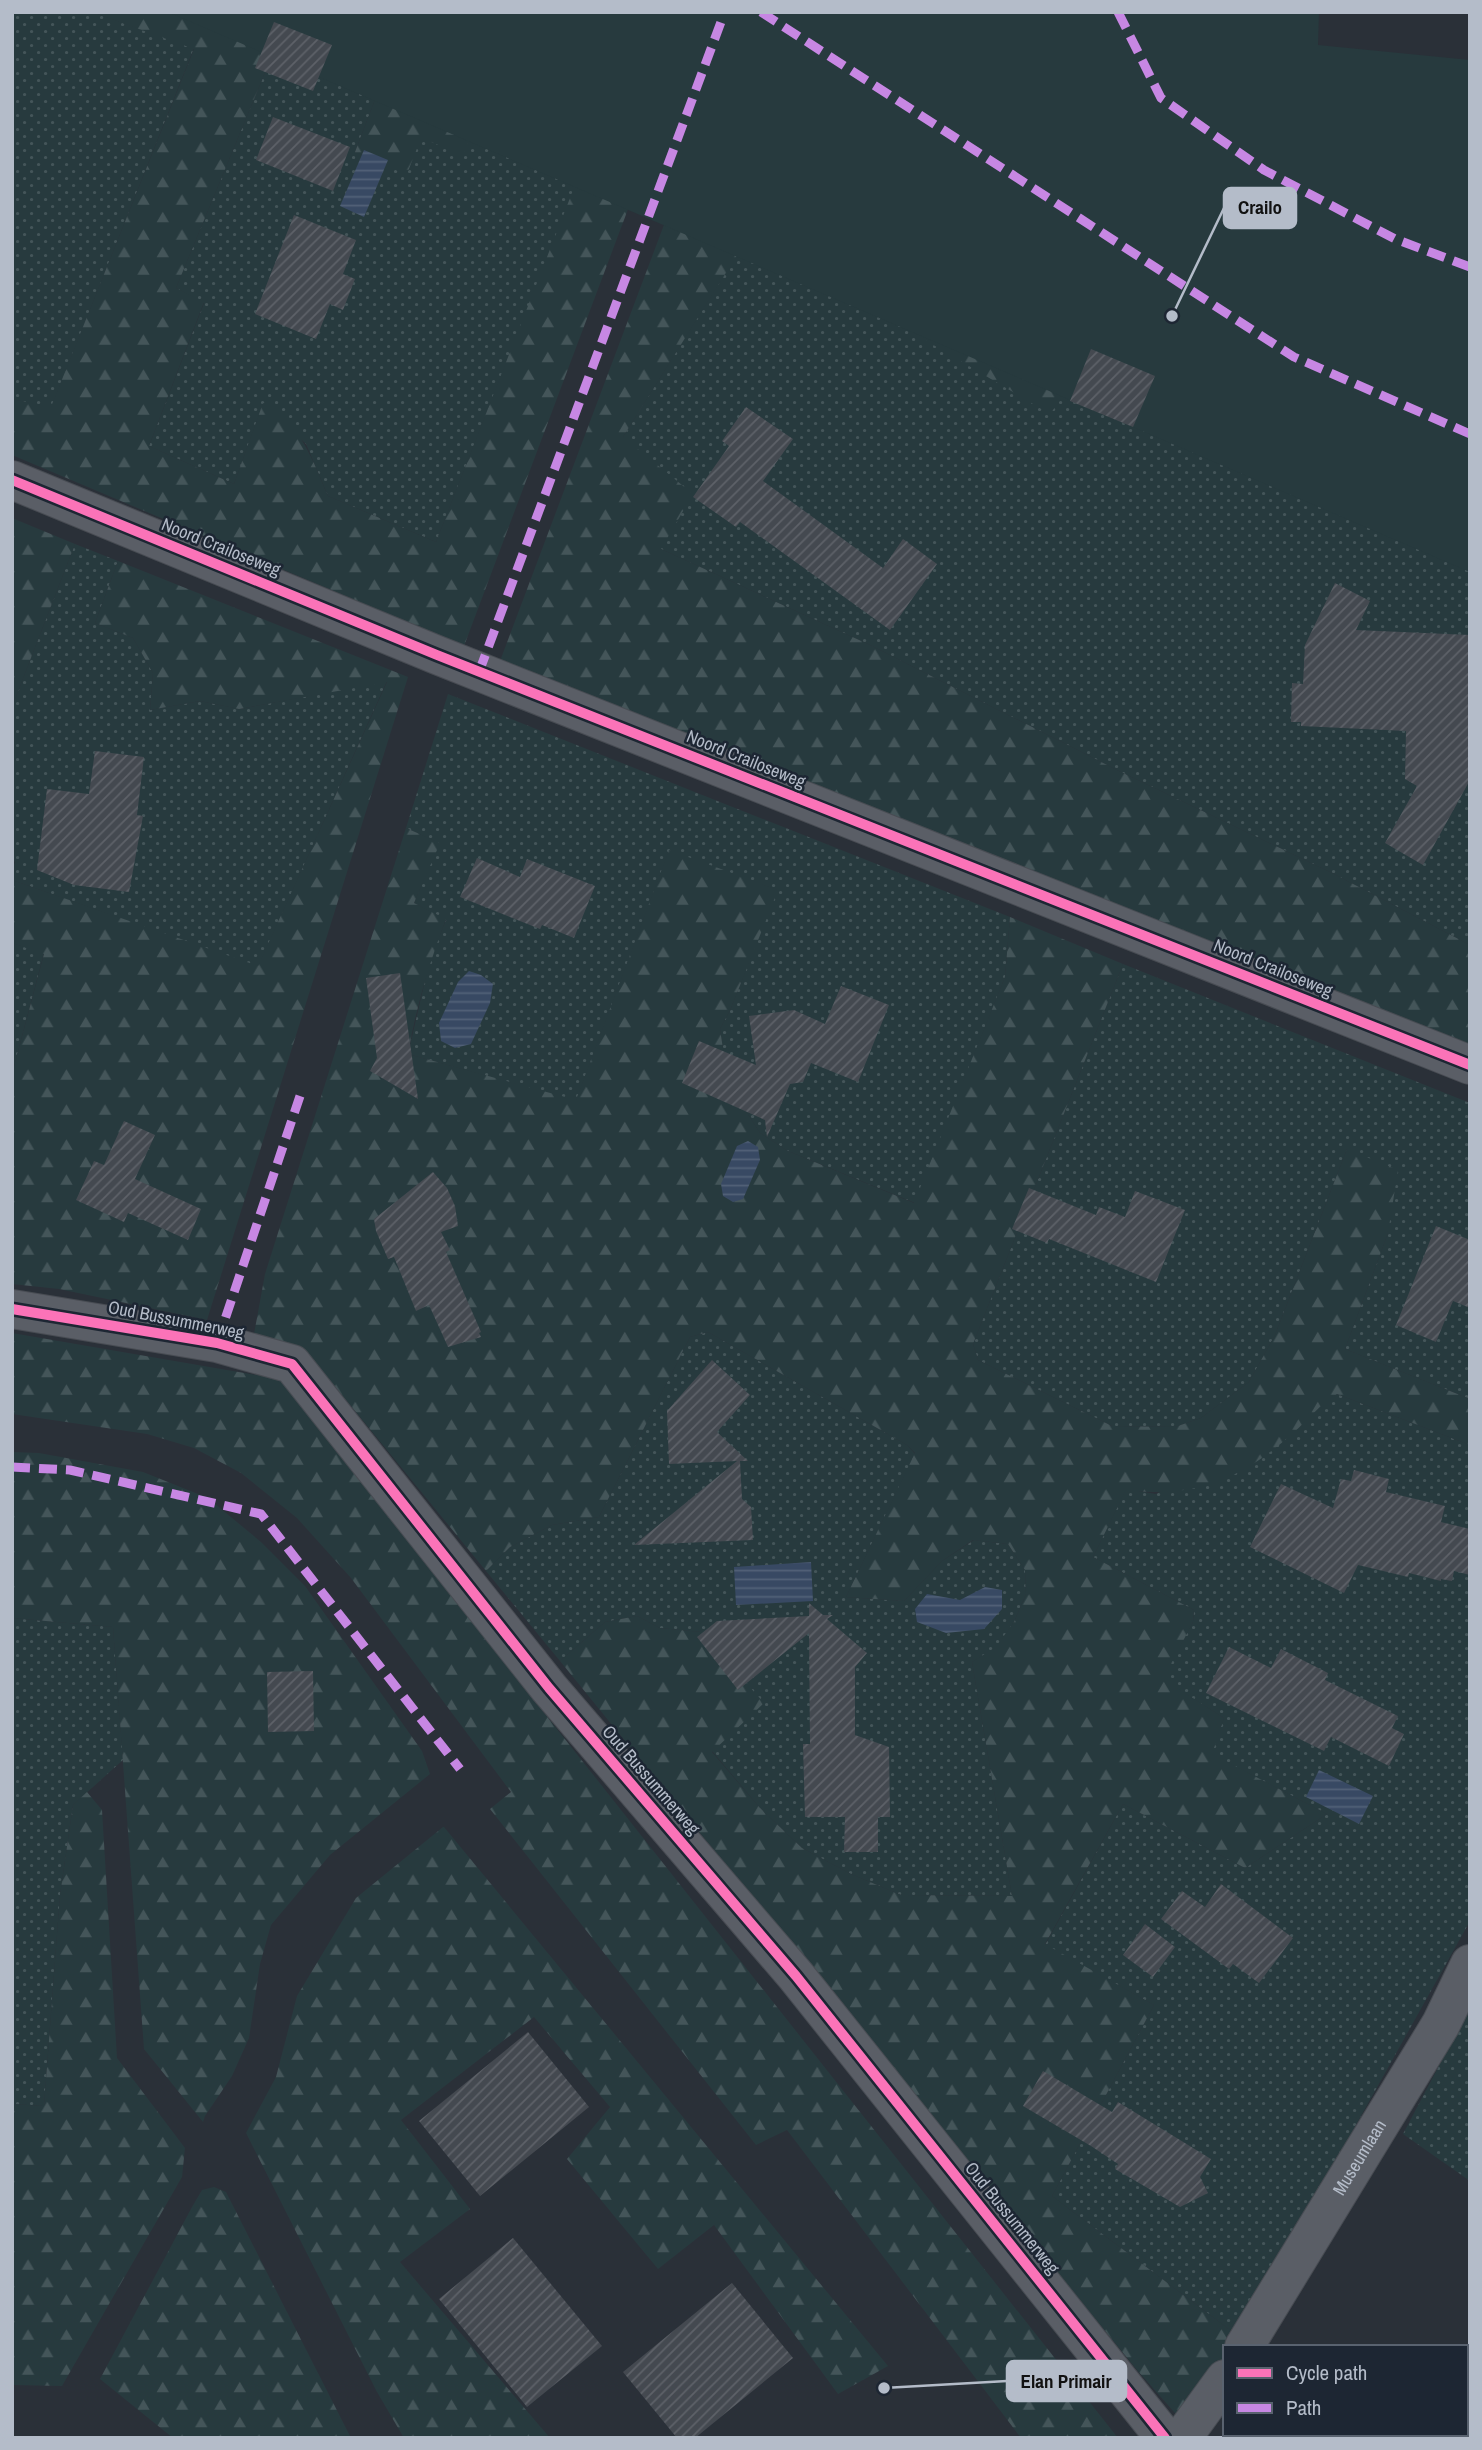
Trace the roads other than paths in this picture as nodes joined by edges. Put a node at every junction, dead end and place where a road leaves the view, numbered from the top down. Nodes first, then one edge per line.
1 (12, 481) edge
2 (1470, 1065) edge
3 (12, 1309) edge
4 (1470, 1964) edge
5 (1245, 2345) edge
6 (1223, 2382) edge
7 (1165, 2438) edge
8 (1182, 2438) edge

1 - 2 street, Noord Crailoseweg
3 - 7 street, Oud Bussummerweg
4 - 5 street, Museumlaan
6 - 8 street

